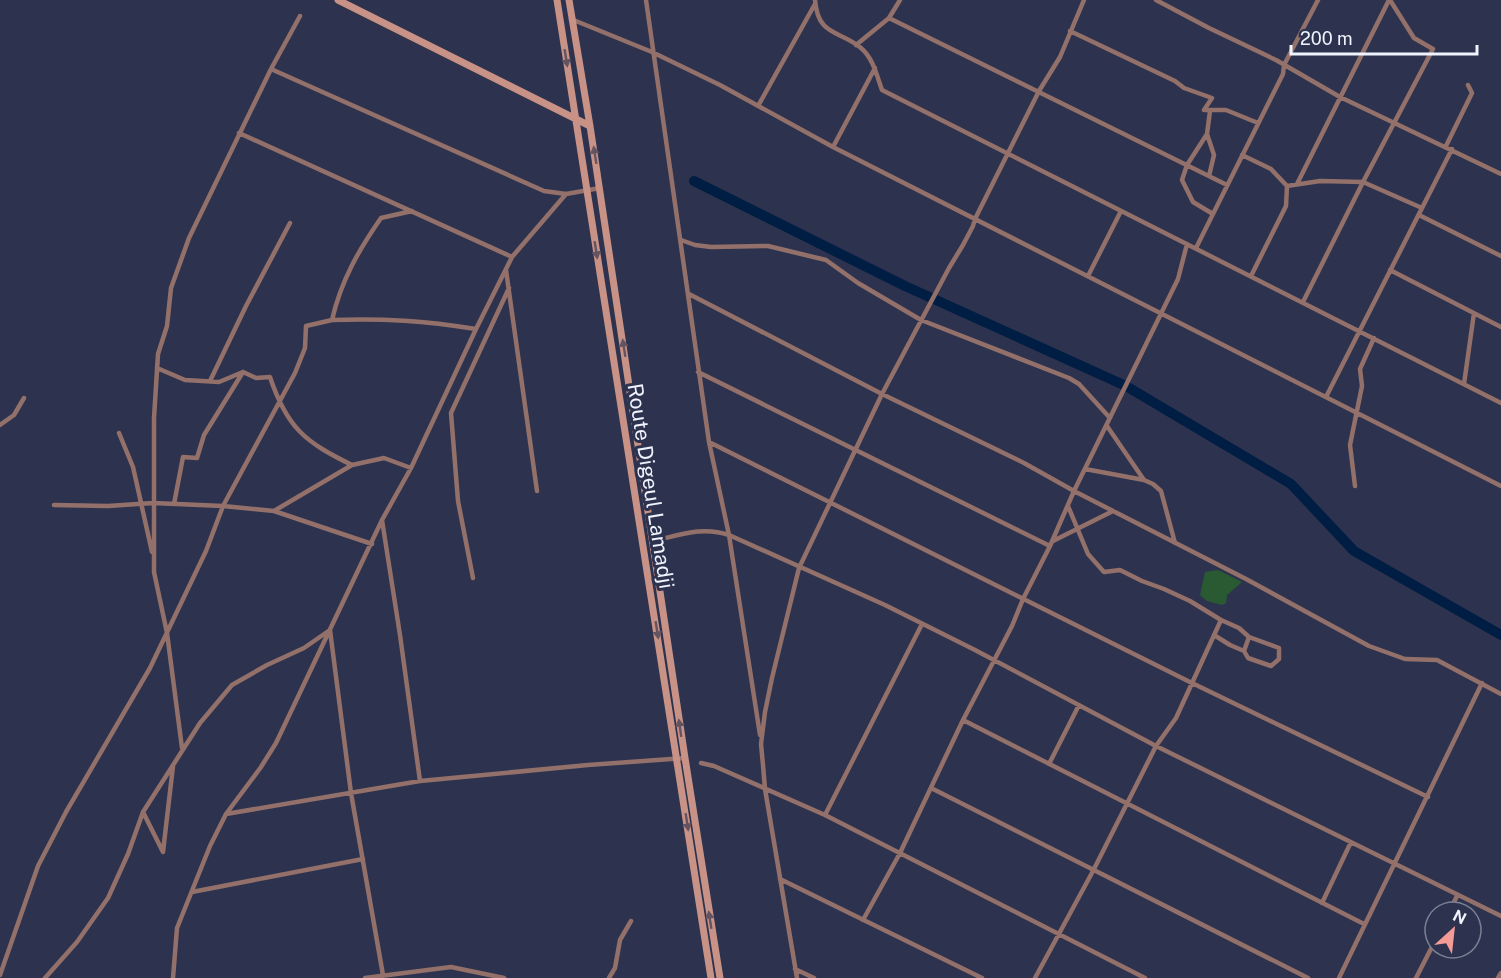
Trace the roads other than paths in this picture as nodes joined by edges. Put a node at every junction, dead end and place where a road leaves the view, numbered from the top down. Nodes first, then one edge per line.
1 (338, 0) edge
2 (556, 0) edge
3 (569, 0) edge
4 (651, 0) edge
5 (900, 0) edge
6 (1084, 0) edge
7 (1156, 0) edge
8 (1318, 0) edge
9 (1390, 0) edge
10 (815, 2) edge
11 (647, 3) edge
12 (300, 16) dead end
13 (889, 18) junction
14 (571, 19) junction
15 (1070, 31) junction
16 (856, 45) junction
17 (652, 52) junction
18 (1284, 65) junction
19 (875, 68) junction
20 (271, 69) junction
21 (1468, 86) dead end
22 (1038, 91) junction
23 (1340, 97) junction
24 (758, 106) junction
25 (1209, 111) junction
26 (576, 118) junction
27 (1394, 122) junction
28 (1258, 123) junction
29 (590, 126) junction
30 (239, 133) junction
31 (1207, 134) junction
32 (1446, 146) junction
33 (833, 147) junction
34 (1452, 149) junction
35 (1008, 154) junction
36 (1242, 155) junction
37 (1187, 165) junction
38 (1501, 174) edge
39 (1209, 176) junction
40 (1363, 182) junction
41 (1297, 184) junction
42 (1227, 185) junction
43 (1287, 186) junction
44 (600, 188) junction
45 (587, 190) junction
46 (566, 194) junction
47 (1422, 208) junction
48 (1121, 210) junction
49 (412, 211) junction
50 (1213, 214) junction
51 (1419, 214) junction
52 (975, 219) junction
53 (290, 223) dead end
54 (681, 240) junction
55 (1188, 244) junction
56 (1196, 248) junction
57 (512, 256) junction
58 (1501, 256) edge
59 (506, 270) junction
60 (1390, 270) junction
61 (1088, 276) junction
62 (1251, 276) junction
63 (509, 288) junction
64 (688, 294) junction
65 (1304, 302) junction
66 (1162, 313) junction
67 (1474, 313) junction
68 (332, 320) junction
69 (921, 320) junction
70 (1501, 327) edge
71 (476, 329) junction
72 (1359, 330) junction
73 (1374, 338) junction
74 (157, 368) junction
75 (243, 372) junction
76 (698, 372) junction
77 (210, 381) junction
78 (1464, 384) junction
79 (882, 394) junction
80 (1326, 397) junction
81 (24, 398) dead end
82 (279, 403) junction
83 (1501, 403) edge
84 (1356, 412) junction
85 (1110, 418) junction
86 (0, 425) edge
87 (1107, 426) junction
88 (118, 434) dead end
89 (709, 442) junction
90 (855, 449) junction
91 (352, 465) junction
92 (411, 468) junction
93 (1085, 469) junction
94 (1144, 480) junction
95 (1355, 486) dead end
96 (1501, 486) edge
97 (537, 490) dead end
98 (1074, 491) junction
99 (153, 503) junction
100 (829, 503) junction
101 (140, 504) junction
102 (174, 504) junction
103 (54, 505) dead end
104 (223, 506) junction
105 (1068, 506) junction
106 (274, 511) junction
107 (1113, 511) junction
108 (382, 520) junction
109 (1079, 529) junction
110 (729, 535) junction
111 (653, 541) junction
112 (1051, 543) junction
113 (1175, 543) junction
114 (372, 544) junction
115 (154, 560) junction
116 (799, 568) junction
117 (473, 579) dead end
118 (1023, 599) junction
119 (1221, 620) junction
120 (922, 624) junction
121 (330, 630) junction
122 (167, 633) junction
123 (1214, 635) junction
124 (1249, 637) junction
125 (1244, 651) junction
126 (995, 660) junction
127 (1192, 683) junction
128 (1482, 683) junction
129 (1501, 694) edge
130 (1079, 705) junction
131 (963, 720) junction
132 (761, 744) junction
133 (1156, 746) junction
134 (182, 749) junction
135 (681, 758) junction
136 (173, 762) junction
137 (701, 763) dead end
138 (1049, 764) junction
139 (420, 781) junction
140 (931, 788) junction
141 (765, 789) junction
142 (351, 793) junction
143 (1428, 797) junction
144 (1127, 804) junction
145 (143, 812) junction
146 (226, 814) junction
147 (825, 815) junction
148 (1351, 842) junction
149 (900, 853) junction
150 (363, 859) junction
151 (1394, 863) junction
152 (1093, 871) junction
153 (780, 879) junction
154 (192, 892) junction
155 (1457, 896) junction
156 (1455, 900) edge
157 (1322, 903) junction
158 (1501, 916) edge
159 (863, 920) junction
160 (631, 921) dead end
161 (1364, 924) junction
162 (1058, 934) junction
163 (1425, 960) edge
164 (795, 969) junction
165 (1501, 973) edge
166 (0, 975) edge
167 (382, 975) junction
168 (375, 977) edge
169 (611, 977) edge
170 (45, 978) edge
171 (173, 978) edge
172 (365, 978) edge
173 (504, 978) edge
174 (711, 978) edge
175 (720, 978) edge
176 (797, 978) edge
177 (814, 978) edge
178 (982, 978) edge
179 (1035, 978) edge
180 (1145, 978) edge
181 (1308, 978) edge
182 (1339, 978) edge
183 (1416, 978) edge
184 (1498, 978) edge

1 - 26 main road
2 -> 26 main road, Route Digeul Lamadji
3 - 14 main road, Route Digeul Lamadji
4 - 11 street
5 - 13 street
6 - 15 street
7 - 18 street
8 - 18 street
9 - 23 street
9 - 27 street
10 - 16 street
10 - 24 street
11 - 17 street
12 - 20 street
13 - 16 street
13 - 22 street
14 - 17 street
14 - 29 main road, Route Digeul Lamadji
15 - 22 street
15 - 25 street
16 - 19 street
17 - 24 street
17 - 54 street
18 - 23 street
18 - 28 street
19 - 33 street
19 - 35 street
20 - 30 street
20 - 46 street
21 - 32 street
22 - 35 street
22 - 37 street
23 - 27 street
23 - 41 street
24 - 33 street
25 - 28 street
25 - 31 street
26 - 29 main road
26 - 45 main road, Route Digeul Lamadji
27 - 32 street
27 - 40 street
28 - 36 street
44 -> 29 main road, Route Digeul Lamadji
30 - 49 street
30 - 74 street
31 - 37 street
31 - 39 street
32 - 34 street
33 - 52 street
34 - 38 street
34 - 47 street
35 - 48 street
35 - 52 street
36 - 42 street
36 - 43 street
37 - 39 street
37 - 50 street
39 - 42 street
40 - 41 street
40 - 47 street
40 - 65 street
41 - 43 street
42 - 50 street
43 - 62 street
44 - 45 street
111 -> 44 main road, Route Digeul Lamadji
45 - 46 street
45 -> 135 main road, Route Digeul Lamadji
46 - 57 street
47 - 51 street
48 - 55 street
48 - 61 street
49 - 57 street
49 - 68 street
50 - 56 street
51 - 58 street
51 - 60 street
52 - 61 street
52 - 69 street
53 - 77 street
54 - 64 street
54 - 69 street
55 - 56 street
55 - 66 street
56 - 62 street
57 - 59 street
59 - 63 street
59 - 71 street
60 - 67 street
60 - 72 street
61 - 66 street
62 - 65 street
63 - 97 street
63 - 117 street
64 - 76 street
64 - 79 street
65 - 72 street
66 - 80 street
66 - 85 street
67 - 70 street
67 - 78 street
68 - 71 street
68 - 82 street
69 - 79 street
69 - 85 street
71 - 92 street
72 - 73 street
72 - 80 street
73 - 78 street
73 - 84 street
74 - 77 street
74 - 99 street
75 - 77 street
75 - 82 street
75 - 102 street
76 - 89 street
76 - 90 street
78 - 83 street
79 - 90 street
79 - 98 street
80 - 84 street
81 - 86 street
82 - 91 street
82 - 104 street
84 - 95 street
84 - 96 street
85 - 87 street
87 - 93 street
87 - 94 street
88 - 101 street
89 - 100 street
89 - 110 street
90 - 100 street
90 - 112 street
91 - 92 street
91 - 106 street
92 - 108 street
93 - 94 street
93 - 98 street
94 - 113 street
98 - 105 street
98 - 107 street
99 - 101 street
99 - 102 street
99 - 115 street
100 - 116 street
100 - 118 street
101 - 103 street
101 - 115 street
102 - 104 street
104 - 106 street
104 - 122 street
105 - 109 street
105 - 112 street
106 - 114 street
107 - 109 street
107 - 113 street
108 - 114 street
108 - 139 street
109 - 112 street
109 - 119 street
110 - 111 street
110 - 116 street
110 - 132 street
135 -> 111 main road, Route Digeul Lamadji
112 - 118 street
113 - 128 street
114 - 121 street
115 - 122 street
116 - 120 street
116 - 132 street
118 - 126 street
118 - 127 street
119 - 123 street
119 - 124 street
120 - 126 street
120 - 147 street
121 - 134 street
121 - 142 street
121 - 146 street
122 - 134 street
122 - 166 street
123 - 125 street
123 - 127 street
124 - 125 street
124 - 125 street
126 - 130 street
126 - 131 street
127 - 133 street
127 - 143 street
128 - 129 street
128 - 143 street
130 - 133 street
130 - 138 street
131 - 138 street
131 - 140 street
132 - 141 street
133 - 144 street
133 - 148 street
134 - 136 street
135 - 139 street
135 -> 174 main road, Route Digeul Lamadji
175 -> 135 main road, Route Digeul Lamadji
136 - 145 street
136 - 145 street
137 - 141 street
138 - 144 street
139 - 142 street
140 - 149 street
140 - 152 street
141 - 147 street
141 - 153 street
142 - 146 street
142 - 150 street
143 - 151 street
144 - 152 street
144 - 157 street
145 - 170 street
146 - 154 street
147 - 149 street
148 - 151 street
148 - 157 street
149 - 159 street
149 - 162 street
150 - 154 street
150 - 167 street
151 - 155 street
151 - 161 street
152 - 162 street
152 - 181 street
153 - 159 street
153 - 164 street
154 - 171 street
155 - 156 street
155 - 158 street
157 - 161 street
159 - 178 street
160 - 169 street
161 - 182 street
162 - 179 street
162 - 180 street
163 - 183 street
164 - 176 street
164 - 177 street
165 - 184 street
167 - 168 street
167 - 173 street
168 - 172 street

